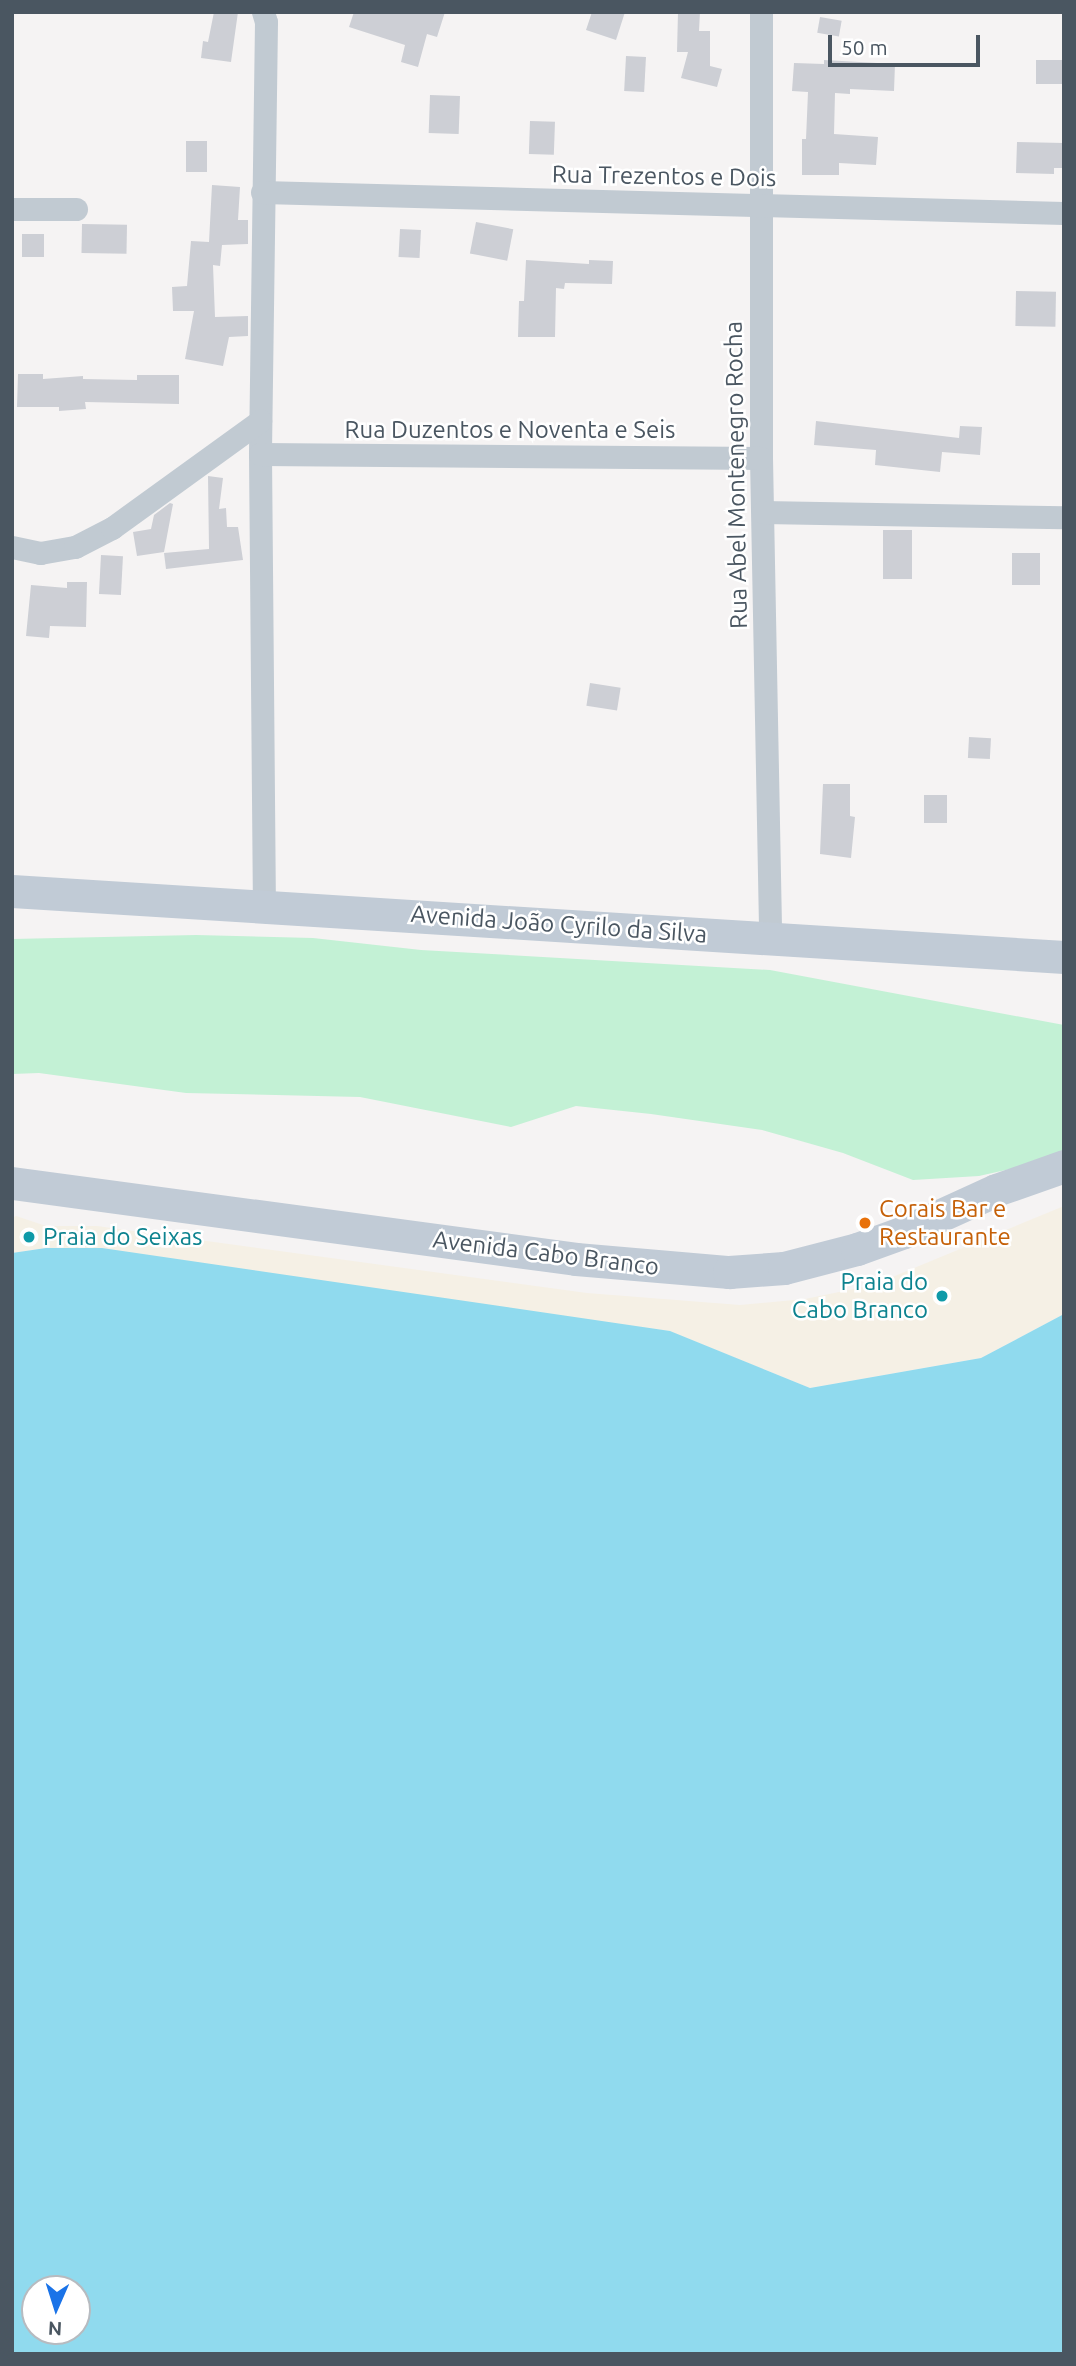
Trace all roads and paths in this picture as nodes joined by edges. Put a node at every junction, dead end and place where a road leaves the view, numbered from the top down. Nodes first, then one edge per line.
1 (263, 12) edge
2 (761, 12) edge
3 (262, 192) junction
4 (759, 204) junction
5 (12, 209) edge
6 (76, 209) dead end
7 (1064, 213) edge
8 (260, 421) junction
9 (260, 454) junction
10 (761, 458) junction
11 (763, 512) junction
12 (1064, 517) edge
13 (12, 547) edge
14 (12, 891) edge
15 (55, 893) junction
16 (12, 904) edge
17 (264, 905) junction
18 (770, 937) junction
19 (1064, 957) edge
20 (1064, 1166) edge
21 (12, 1183) edge

1 - 3 street
2 - 4 street, Rua Abel Montenegro Rocha
3 - 4 street, Rua Trezentos e Dois
3 - 8 street
4 - 7 street, Rua Trezentos e Dois
4 - 10 street, Rua Abel Montenegro Rocha
5 - 6 street
8 - 9 street
8 - 13 street
9 - 10 street, Rua Duzentos e Noventa e Seis
9 - 17 street
10 - 11 street, Rua Abel Montenegro Rocha
11 - 12 street
11 - 18 street, Rua Abel Montenegro Rocha
14 - 15 street, Avenida João Cyrilo da Silva
15 - 16 street, Avenida João Cyrilo da Silva
15 - 17 street, Avenida João Cyrilo da Silva
17 - 18 street, Avenida João Cyrilo da Silva
18 - 19 street, Avenida João Cyrilo da Silva
20 - 21 street, Avenida Cabo Branco

